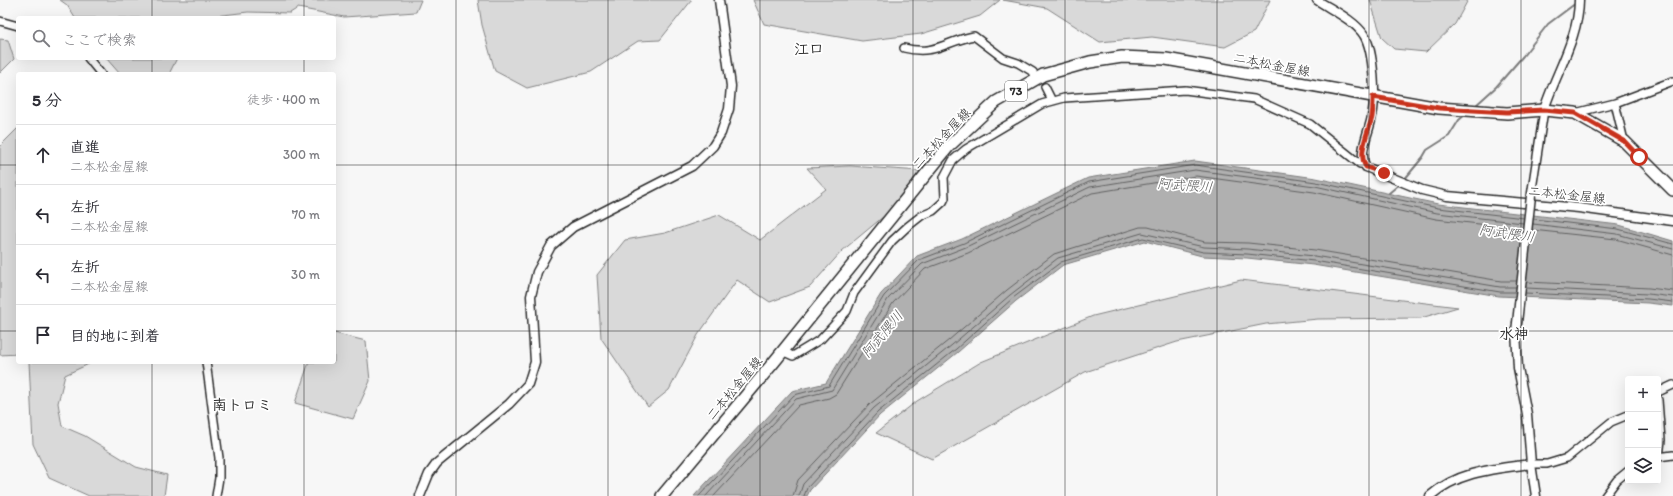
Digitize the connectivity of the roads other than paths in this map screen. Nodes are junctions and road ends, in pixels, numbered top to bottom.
1 (719, 0) edge
2 (1317, 0) edge
3 (1579, 0) edge
4 (0, 21) edge
5 (16, 25) edge
6 (904, 48) dead end
7 (90, 60) edge
8 (99, 72) edge
9 (1033, 72) dead end
10 (1673, 81) edge
11 (1045, 87) dead end
12 (1373, 97) junction
13 (1052, 101) junction
14 (1614, 103) junction
15 (1544, 110) junction
16 (1575, 113) junction
17 (1624, 141) junction
18 (1364, 164) junction
19 (1673, 190) edge
20 (1531, 196) joint
21 (1673, 221) edge
22 (782, 351) junction
23 (206, 364) edge
24 (1673, 384) edge
25 (1661, 390) edge
26 (1659, 412) edge
27 (1625, 416) edge
28 (1660, 448) edge
29 (1673, 456) edge
30 (1661, 457) edge
31 (1531, 464) junction
32 (1625, 473) edge
33 (216, 496) edge
34 (420, 496) edge
35 (662, 496) edge
36 (1430, 496) edge
37 (1536, 496) edge
38 (1605, 496) edge

1 - 34 street
2 - 12 street
3 - 15 street
4 - 5 street
6 - 9 street
7 - 8 street
10 - 14 street
11 - 13 street
12 - 15 main road, 二本松金屋線 / 73
12 - 18 street
12 - 22 main road, 二本松金屋線 / 73
13 - 18 street
13 - 22 street
14 - 16 street
14 - 17 street
15 - 16 main road, 二本松金屋線 / 73
15 - 20 street
16 - 17 main road, 二本松金屋線 / 73
17 - 19 main road, 二本松金屋線 / 73
18 - 21 street, 二本松金屋線
20 - 31 street, bridge
22 - 35 main road, 二本松金屋線 / 73
23 - 33 street
24 - 25 street
26 - 28 street
27 - 31 street
29 - 30 street
31 - 36 street
31 - 37 street
32 - 38 street

